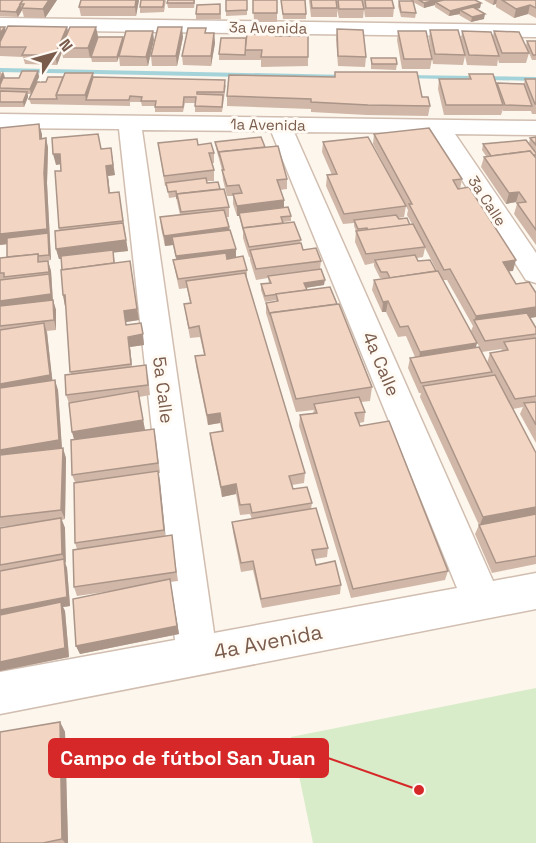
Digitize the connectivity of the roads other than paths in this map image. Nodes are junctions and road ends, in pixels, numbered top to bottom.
1 (0, 24) edge
2 (536, 31) edge
3 (0, 121) edge
4 (129, 124) junction
5 (280, 125) junction
6 (439, 127) junction
7 (536, 128) edge
8 (536, 274) edge
9 (536, 591) edge
10 (482, 602) junction
11 (197, 656) junction
12 (0, 693) edge

1 - 2 street, 3a Avenida
3 - 4 street, 1a Avenida
4 - 5 street, 1a Avenida
4 - 11 street, 5a Calle
5 - 6 street, 1a Avenida
5 - 10 street, 4a Calle
6 - 7 street, 1a Avenida
6 - 8 street, 3a Calle
9 - 10 street, 4a Avenida
10 - 11 street, 4a Avenida
11 - 12 street, 4a Avenida

